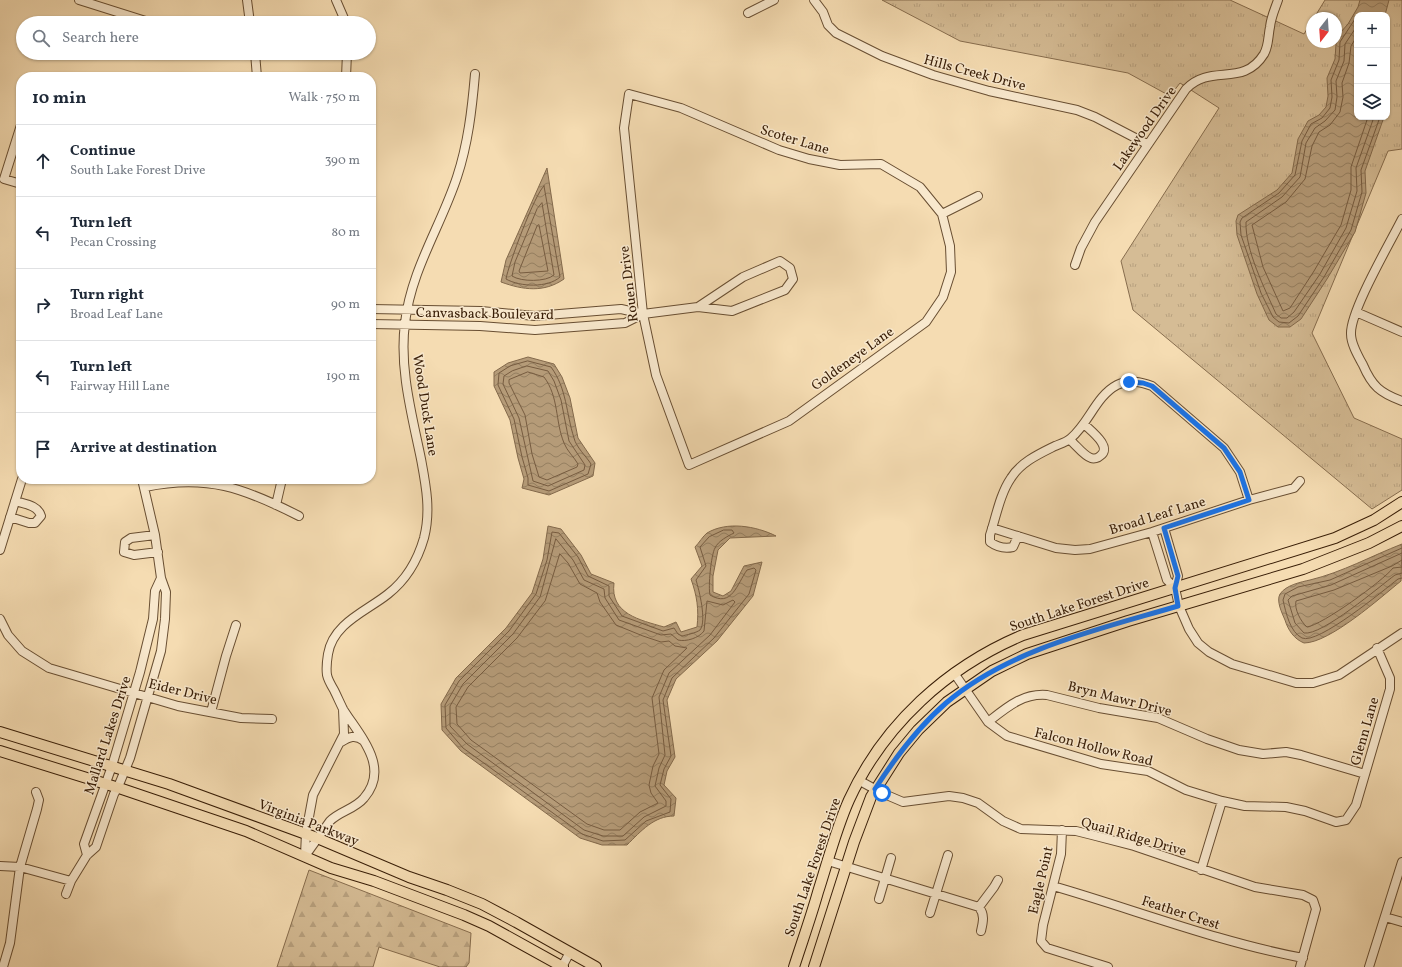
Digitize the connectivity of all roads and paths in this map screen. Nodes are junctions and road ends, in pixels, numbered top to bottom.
1 (79, 0) edge
2 (247, 0) edge
3 (336, 0) edge
4 (774, 0) edge
5 (814, 0) edge
6 (1278, 0) edge
7 (748, 13) dead end
8 (130, 16) edge
9 (249, 16) edge
10 (343, 16) edge
11 (256, 60) edge
12 (347, 60) edge
13 (257, 72) edge
14 (346, 72) edge
15 (475, 74) dead end
16 (629, 94) joint
17 (16, 141) edge
18 (1147, 144) junction
19 (16, 183) edge
20 (978, 196) dead end
21 (942, 214) junction
22 (1402, 219) edge
23 (1075, 266) dead end
24 (698, 307) junction
25 (376, 310) edge
26 (407, 310) junction
27 (1356, 312) junction
28 (643, 314) junction
29 (376, 324) edge
30 (404, 324) junction
31 (1402, 332) edge
32 (1402, 401) edge
33 (1084, 424) junction
34 (1070, 440) junction
35 (689, 465) joint
36 (1300, 481) dead end
37 (20, 484) edge
38 (143, 484) edge
39 (218, 484) edge
40 (281, 484) edge
41 (1249, 500) junction
42 (15, 501) junction
43 (1402, 502) edge
44 (276, 505) junction
45 (10, 516) junction
46 (299, 516) dead end
47 (1402, 526) edge
48 (992, 528) junction
49 (1164, 528) junction
50 (1152, 532) junction
51 (155, 534) junction
52 (1018, 536) junction
53 (0, 550) edge
54 (158, 552) junction
55 (161, 578) junction
56 (1175, 588) junction
57 (1178, 606) junction
58 (0, 619) edge
59 (236, 625) dead end
60 (1402, 633) edge
61 (1378, 648) junction
62 (954, 673) junction
63 (965, 689) junction
64 (134, 692) junction
65 (148, 696) junction
66 (343, 708) junction
67 (211, 712) junction
68 (272, 719) dead end
69 (988, 722) junction
70 (0, 732) edge
71 (341, 742) junction
72 (366, 742) junction
73 (0, 751) edge
74 (112, 766) junction
75 (124, 769) junction
76 (1365, 774) junction
77 (860, 781) junction
78 (106, 784) junction
79 (118, 787) junction
80 (875, 789) junction
81 (36, 792) dead end
82 (1222, 801) junction
83 (1346, 820) joint
84 (1062, 830) junction
85 (306, 833) junction
86 (317, 838) junction
87 (87, 854) junction
88 (948, 855) dead end
89 (305, 856) junction
90 (891, 858) dead end
91 (828, 861) junction
92 (1402, 862) edge
93 (0, 866) edge
94 (20, 867) junction
95 (847, 867) junction
96 (1201, 870) junction
97 (885, 879) junction
98 (998, 880) dead end
99 (71, 881) junction
100 (1053, 886) junction
101 (66, 894) dead end
102 (936, 895) junction
103 (879, 899) dead end
104 (979, 906) junction
105 (930, 913) dead end
106 (1385, 917) junction
107 (1402, 922) edge
108 (981, 931) dead end
109 (570, 952) junction
110 (1303, 958) junction
111 (3, 967) edge
112 (562, 967) edge
113 (596, 967) edge
114 (794, 967) edge
115 (814, 967) edge
116 (1108, 967) edge
117 (1300, 967) edge
118 (1369, 967) edge

1 - 8 street
2 - 9 street
3 - 10 street
4 - 7 street
5 - 18 street, Hills Creek Drive
6 - 18 street, Lakewood Drive
11 - 13 street
12 - 14 street
15 - 26 street, Wood Duck Lane
16 - 21 street, Scoter Lane
16 - 28 street, Rouen Drive
17 - 19 street
18 - 23 street, Lakewood Drive
20 - 21 street
21 - 35 street, Goldeneye Lane
22 - 27 street
24 - 24 street, Canvasback Boulevard
24 - 28 street, Canvasback Boulevard
25 - 26 street, Canvasback Boulevard
26 - 28 street, Canvasback Boulevard
26 - 30 street, Wood Duck Lane
27 - 31 street
27 - 32 street
28 - 30 street, Canvasback Boulevard
28 - 35 street, Rouen Drive
29 - 30 street, Canvasback Boulevard
30 - 66 street, Wood Duck Lane
33 - 34 street
33 - 34 street
33 - 41 street
34 - 48 street
36 - 41 street, Broad Leaf Lane
37 - 42 street
38 - 51 street, Mallard Lakes Drive
39 - 44 street
40 - 44 street
41 - 49 street, Broad Leaf Lane
42 - 45 street
42 - 45 street
43 - 56 main road, South Lake Forest Drive
44 - 46 street
45 - 53 street
47 - 57 main road
48 - 52 street, Broad Leaf Lane
48 - 52 street
49 - 50 street, Broad Leaf Lane
49 - 56 street
50 - 52 street, Broad Leaf Lane
50 - 56 street
51 - 54 street, Mallard Lakes Drive
51 - 54 street
54 - 55 street, Mallard Lakes Drive
55 - 64 street, Mallard Lakes Drive
55 - 65 street, Mallard Lakes Drive
56 - 57 street
56 - 62 main road, South Lake Forest Drive
57 - 61 street
57 - 63 main road
58 - 64 street, Eider Drive
59 - 67 street
60 - 61 street
61 - 76 street, Glenn Lane
62 - 63 street, Falcon Hollow Road
62 - 77 main road, South Lake Forest Drive
63 - 69 street, Falcon Hollow Road
63 - 80 main road
64 - 65 street, Eider Drive
64 - 74 street, Mallard Lakes Drive
65 - 67 street, Eider Drive
65 - 75 street, Mallard Lakes Drive
66 - 71 street, Wood Duck Lane
66 - 72 street, Wood Duck Lane
67 - 68 street, Eider Drive
69 - 76 street, Bryn Mawr Drive
69 - 82 street, Falcon Hollow Road
70 - 74 main road, Virginia Parkway
71 - 72 street
71 - 85 street, Wood Duck Lane
72 - 86 street, Wood Duck Lane
73 - 78 main road
74 - 75 main road, Virginia Parkway
74 - 78 street, Mallard Lakes Drive
75 - 79 street, Mallard Lakes Drive
75 - 85 main road, Virginia Parkway
76 - 83 street, Glenn Lane
77 - 80 street, Quail Ridge Drive
77 - 91 main road, South Lake Forest Drive
78 - 79 main road
78 - 87 street, Mallard Lakes Drive
79 - 87 street, Mallard Lakes Drive
79 - 89 main road
80 - 84 street, Quail Ridge Drive
80 - 95 main road
81 - 94 street
82 - 83 street, Falcon Hollow Road
82 - 96 street
84 - 96 street, Quail Ridge Drive
84 - 100 street, Eagle Point
85 - 86 main road, Virginia Parkway
85 - 89 street, Wood Duck Lane
86 - 89 street, Wood Duck Lane
86 - 109 main road, Virginia Parkway
87 - 99 street, Mallard Lakes Drive
88 - 102 street
89 - 112 main road
90 - 97 street
91 - 95 street
91 - 114 main road, South Lake Forest Drive
92 - 106 street
93 - 94 street
94 - 99 street
94 - 111 street
95 - 97 street
95 - 115 main road
96 - 110 street, Quail Ridge Drive
97 - 102 street
97 - 103 street
98 - 104 street
99 - 101 street, Mallard Lakes Drive
100 - 110 street, Feather Crest
100 - 116 street, Eagle Point
102 - 104 street
102 - 105 street
104 - 108 street
106 - 107 street
106 - 118 street
109 - 112 street
109 - 113 main road, Virginia Parkway
110 - 117 street

